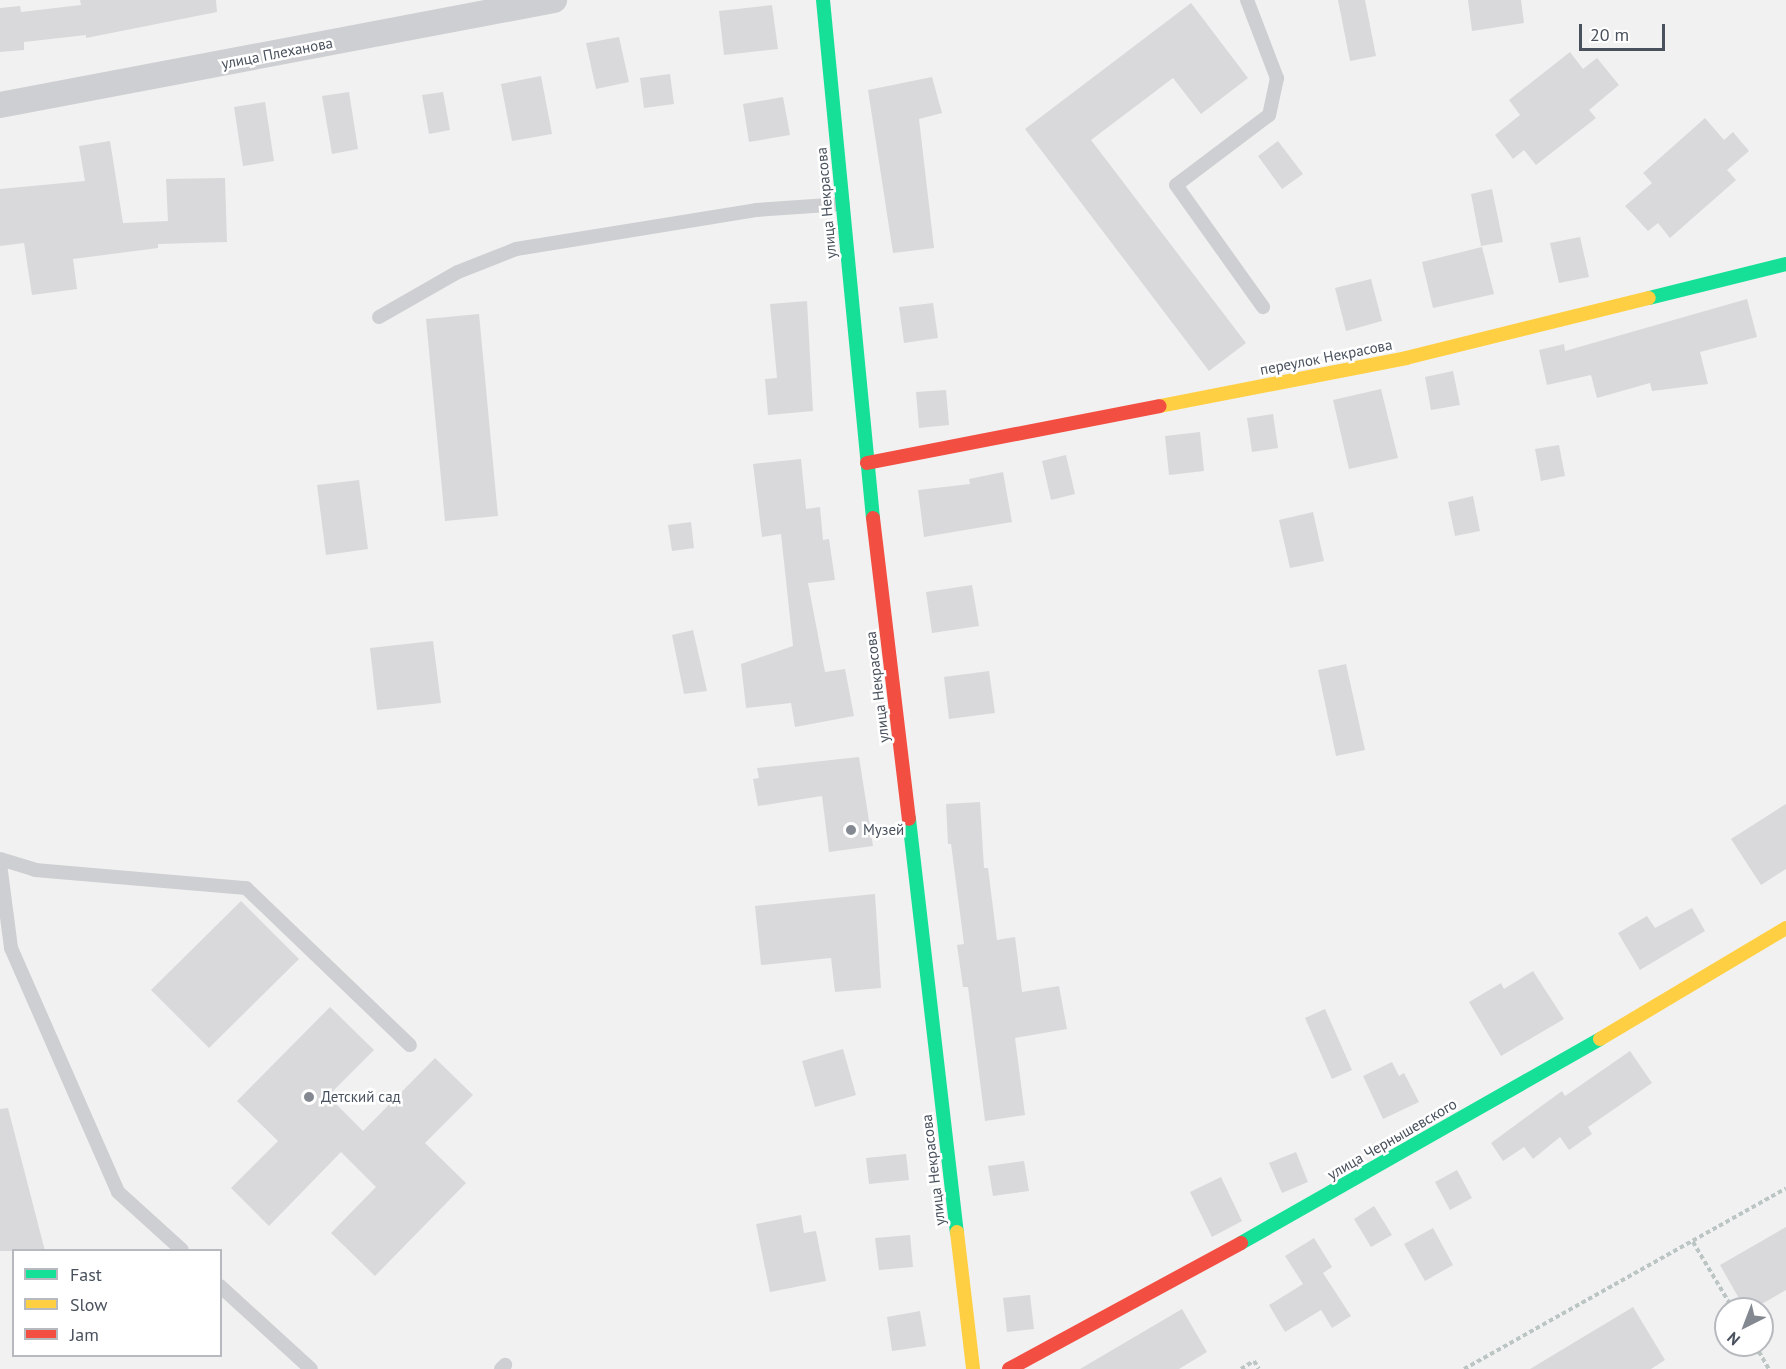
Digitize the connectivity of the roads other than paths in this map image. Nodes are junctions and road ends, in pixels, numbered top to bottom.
1 (554, 0) edge
2 (823, 0) edge
3 (1247, 0) edge
4 (0, 105) edge
5 (843, 204) junction
6 (1786, 264) edge
7 (1263, 307) dead end
8 (379, 317) dead end
9 (867, 463) junction
10 (0, 859) edge
11 (0, 864) edge
12 (1786, 928) edge
13 (410, 1046) dead end
14 (180, 1249) edge
15 (222, 1288) edge
16 (311, 1369) edge
17 (973, 1369) edge
18 (1009, 1369) edge

1 - 4 street, улица Плеханова
2 - 5 street, улица Некрасова
3 - 7 lane
5 - 8 lane
5 - 9 street, улица Некрасова
6 - 9 street, переулок Некрасова
9 - 17 street, улица Некрасова
10 - 13 lane
11 - 14 lane
12 - 18 street, улица Чернышевского
15 - 16 lane

